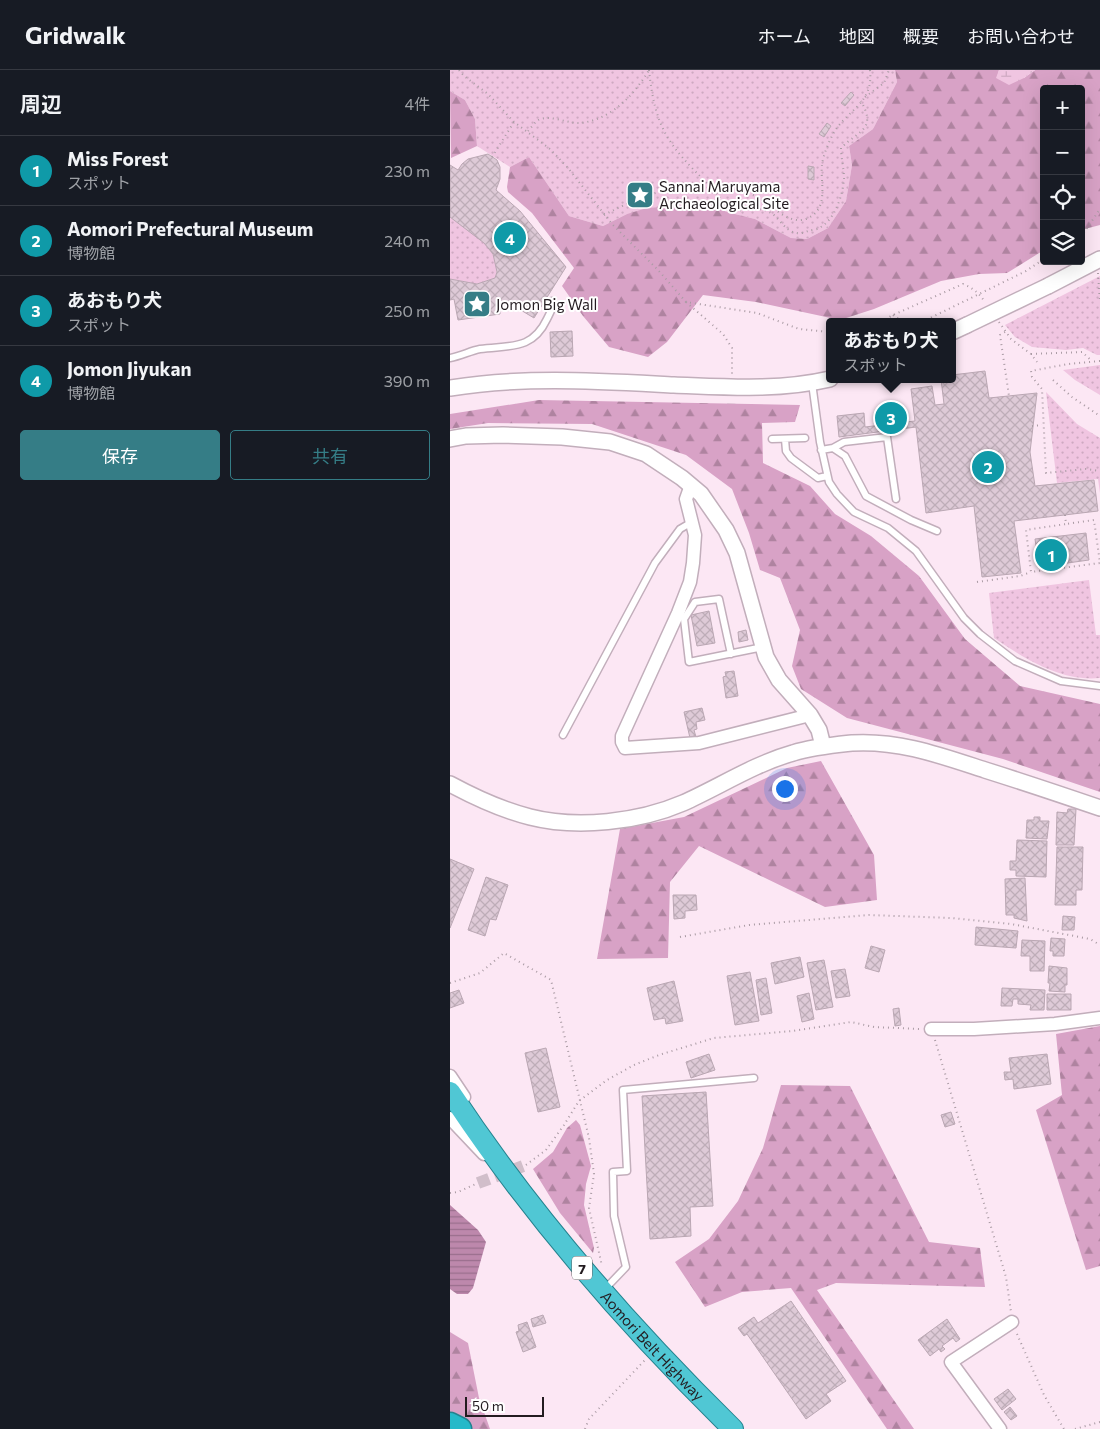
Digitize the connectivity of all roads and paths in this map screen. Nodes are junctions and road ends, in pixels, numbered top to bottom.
1 (459, 70) edge
2 (649, 70) edge
3 (870, 70) edge
4 (889, 70) edge
5 (865, 98) junction
6 (862, 101) junction
7 (514, 122) junction
8 (528, 132) junction
9 (492, 156) dead end
10 (710, 186) junction
11 (1100, 209) edge
12 (604, 215) junction
13 (1085, 231) edge
14 (1040, 262) edge
15 (1099, 266) edge
16 (979, 294) junction
17 (552, 301) dead end
18 (686, 302) junction
19 (1100, 303) edge
20 (990, 309) dead end
21 (893, 315) junction
22 (995, 316) dead end
23 (887, 318) edge
24 (897, 318) edge
25 (930, 318) edge
26 (956, 330) edge
27 (1005, 331) junction
28 (826, 332) edge
29 (1030, 354) junction
30 (450, 358) edge
31 (1092, 361) junction
32 (1100, 361) edge
33 (1037, 362) dead end
34 (732, 376) dead end
35 (826, 380) edge
36 (1053, 380) dead end
37 (812, 383) junction
38 (450, 388) edge
39 (1009, 396) dead end
40 (1100, 416) edge
41 (1042, 425) junction
42 (1032, 426) dead end
43 (450, 438) edge
44 (805, 438) dead end
45 (772, 439) dead end
46 (785, 439) junction
47 (833, 448) junction
48 (821, 450) junction
49 (1100, 470) edge
50 (828, 476) junction
51 (691, 485) junction
52 (896, 499) dead end
53 (1065, 515) dead end
54 (692, 522) junction
55 (1066, 524) junction
56 (937, 531) dead end
57 (1100, 564) edge
58 (1031, 572) junction
59 (977, 582) dead end
60 (763, 647) junction
61 (731, 654) junction
62 (1100, 686) edge
63 (810, 715) junction
64 (563, 736) dead end
65 (823, 746) junction
66 (450, 784) edge
67 (1100, 808) edge
68 (680, 937) dead end
69 (1100, 944) edge
70 (450, 983) edge
71 (1100, 1018) edge
72 (931, 1029) junction
73 (450, 1076) edge
74 (754, 1078) dead end
75 (450, 1092) edge
76 (579, 1101) junction
77 (450, 1118) edge
78 (526, 1165) tunnel mouth
79 (506, 1172) junction
80 (478, 1183) tunnel mouth
81 (450, 1193) edge
82 (524, 1196) junction
83 (598, 1287) junction
84 (1012, 1322) junction
85 (655, 1350) junction
86 (1100, 1422) edge
87 (450, 1424) edge
88 (460, 1429) edge
89 (585, 1429) edge
90 (733, 1429) edge
91 (1000, 1429) edge
92 (1064, 1429) edge
93 (1075, 1429) edge

1 - 7 path
2 - 8 path
2 - 10 path
3 - 5 path
4 - 5 path
5 - 6 path
6 - 10 path
6 - 10 path
7 - 8 path
7 - 9 path
8 - 12 path
10 - 12 path
11 - 13 path
12 - 18 path
14 - 16 path
15 - 19 path
15 - 26 street, bridge
16 - 20 path
16 - 21 path
16 - 25 path
17 - 30 lane
18 - 28 path
18 - 34 path
21 - 23 path
21 - 24 path
22 - 27 path
27 - 29 path
27 - 39 path
29 - 31 path
29 - 33 path
31 - 32 path
31 - 41 path
35 - 37 street
36 - 40 path
37 - 38 street
37 - 48 lane
41 - 42 path
41 - 49 path
43 - 51 street
44 - 46 lane
45 - 46 lane
46 - 50 lane
47 - 48 lane
47 - 52 lane
47 - 56 lane
48 - 50 lane
50 - 62 lane
51 - 54 street
51 - 60 street
53 - 55 path
54 - 63 street
54 - 64 lane
55 - 57 path
55 - 58 path
57 - 58 path
58 - 59 path
60 - 61 lane
60 - 63 street
61 - 61 lane
63 - 65 street
65 - 66 street
65 - 67 street
68 - 69 path
70 - 76 path
71 - 72 street
72 - 76 path
72 - 84 path
73 - 79 street
74 - 83 lane
75 - 79 highway, Aomori Belt Highway / 7
76 - 78 path
76 - 83 path
77 - 82 street
79 - 82 highway, Aomori Belt Highway / 7
80 - 81 path
82 - 83 highway, Aomori Belt Highway / 7
83 - 85 highway, Aomori Belt Highway / 7
84 - 91 street
84 - 92 path
85 - 89 path
85 - 90 highway, Aomori Belt Highway / 7
86 - 93 path
87 - 88 highway

